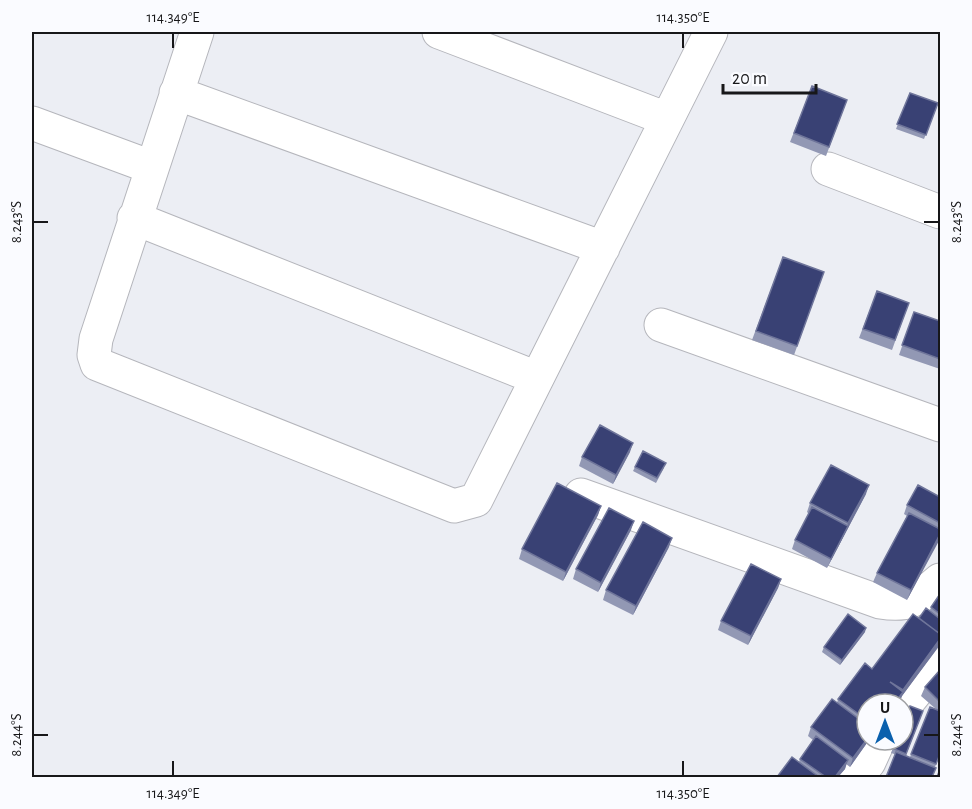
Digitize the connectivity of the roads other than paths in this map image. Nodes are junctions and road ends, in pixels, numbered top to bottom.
1 (197, 32) edge
2 (439, 32) edge
3 (711, 32) edge
4 (176, 93) junction
5 (668, 119) junction
6 (32, 123) edge
7 (151, 167) junction
8 (828, 169) dead end
9 (940, 212) edge
10 (134, 218) junction
11 (603, 248) junction
12 (661, 325) dead end
13 (537, 378) junction
14 (940, 426) edge
15 (581, 495) edge
16 (940, 580) edge
17 (940, 662) edge
18 (915, 693) edge
19 (874, 752) edge
20 (856, 777) edge

1 - 4 street
2 - 5 street
3 - 5 street
4 - 7 street
4 - 11 street
5 - 11 street
6 - 7 street
7 - 10 street
8 - 9 street
10 - 13 street
10 - 13 street
11 - 13 street
12 - 14 street
15 - 16 street
17 - 18 street
19 - 20 street

